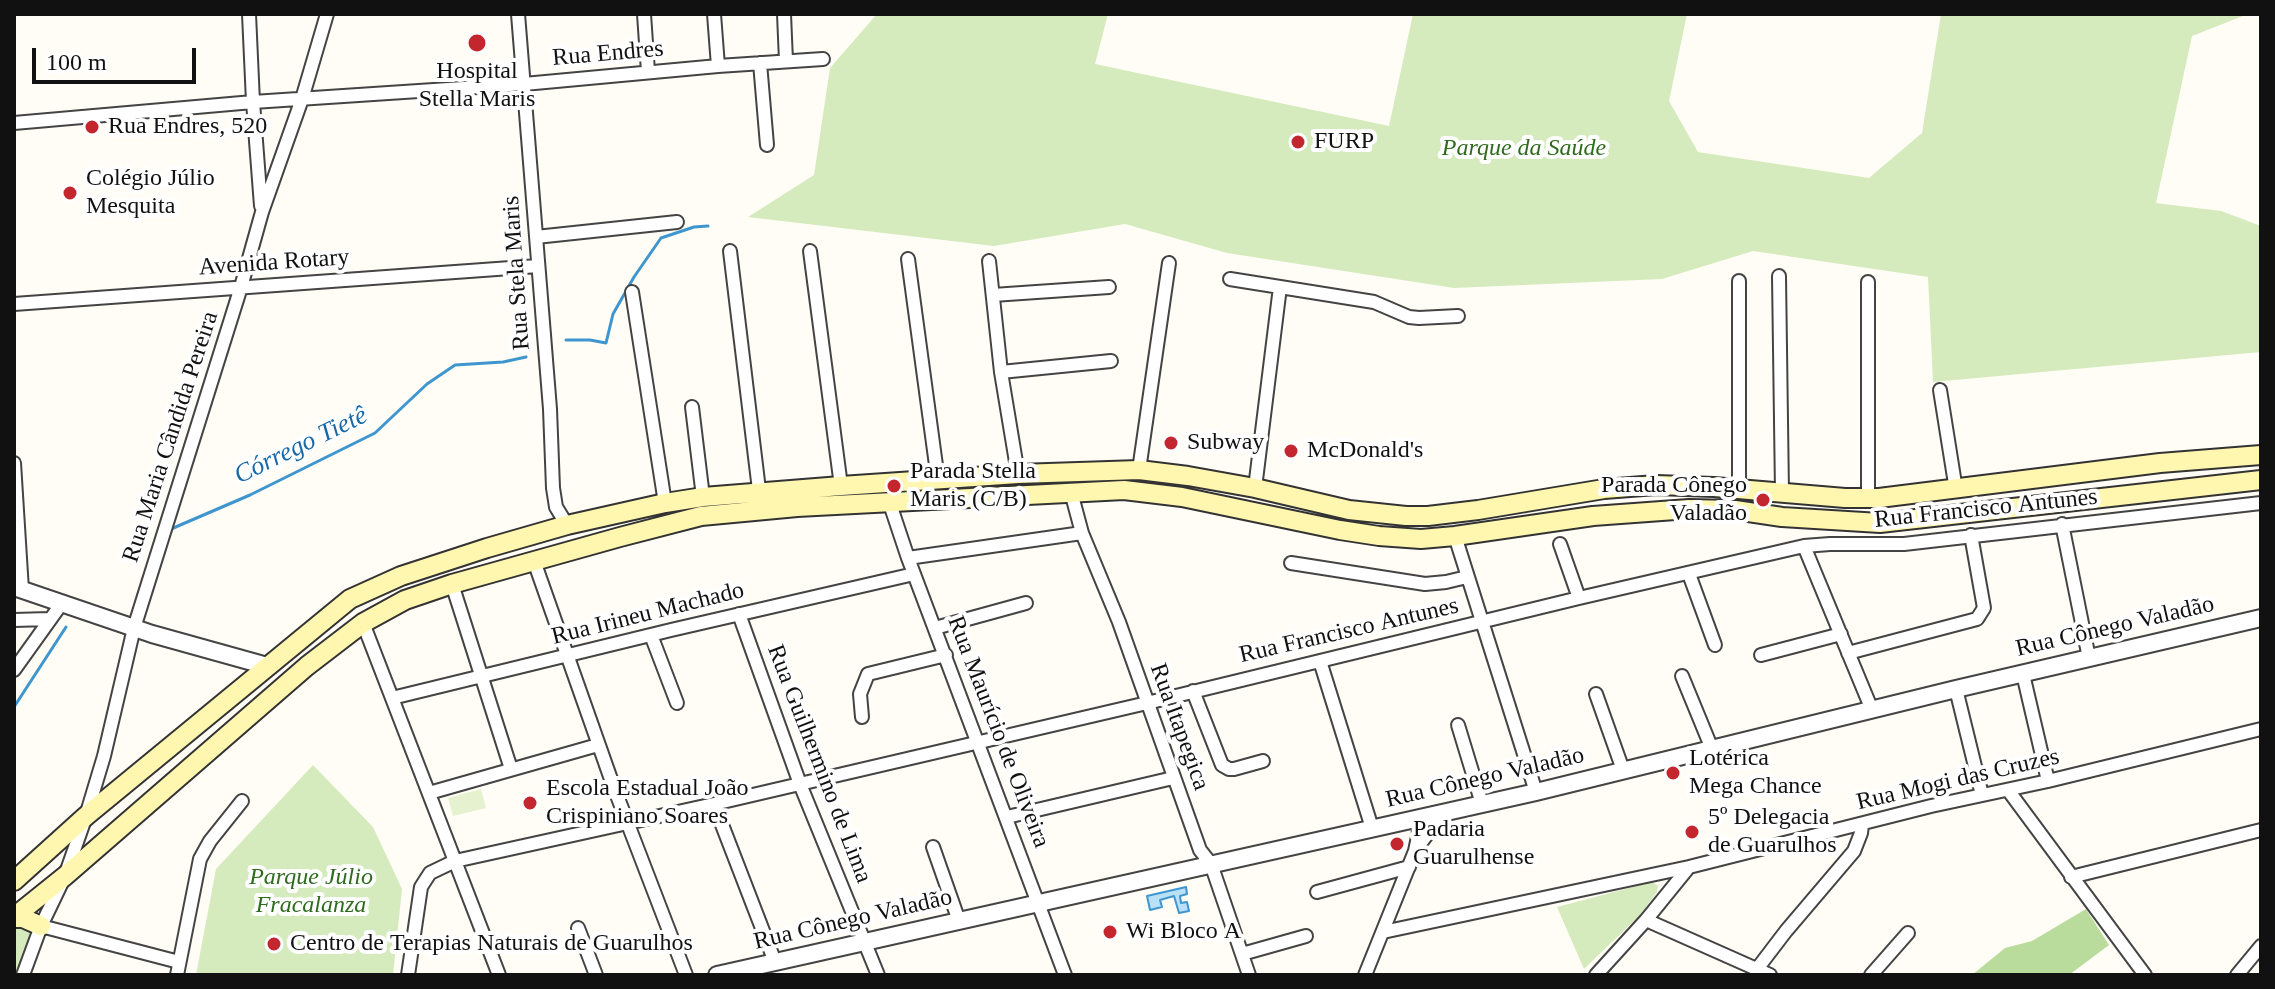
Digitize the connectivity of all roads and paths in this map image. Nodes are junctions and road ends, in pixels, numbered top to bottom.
1 (249, 14) edge
2 (327, 14) edge
3 (518, 14) edge
4 (644, 14) edge
5 (714, 14) edge
6 (784, 14) edge
7 (823, 59) dead end
8 (786, 61) junction
9 (760, 63) junction
10 (718, 66) junction
11 (648, 72) junction
12 (524, 84) junction
13 (302, 99) junction
14 (253, 102) junction
15 (14, 123) edge
16 (767, 145) dead end
17 (262, 212) junction
18 (677, 222) dead end
19 (536, 237) junction
20 (730, 251) dead end
21 (810, 251) dead end
22 (908, 259) dead end
23 (989, 261) dead end
24 (1169, 263) dead end
25 (538, 266) junction
26 (1779, 276) dead end
27 (1230, 279) dead end
28 (1739, 281) dead end
29 (1868, 282) dead end
30 (241, 287) junction
31 (1109, 287) dead end
32 (1280, 287) junction
33 (632, 292) dead end
34 (993, 295) junction
35 (14, 304) edge
36 (1458, 316) dead end
37 (1111, 361) dead end
38 (1001, 372) junction
39 (1940, 390) dead end
40 (692, 407) dead end
41 (2261, 455) edge
42 (14, 463) edge
43 (1139, 470) junction
44 (1018, 474) junction
45 (2058, 476) junction
46 (938, 480) junction
47 (2261, 480) edge
48 (841, 486) junction
49 (1255, 488) junction
50 (1739, 489) junction
51 (1956, 490) junction
52 (1071, 492) junction
53 (1782, 493) junction
54 (703, 497) junction
55 (1868, 498) junction
56 (761, 501) junction
57 (665, 503) junction
58 (890, 504) junction
59 (2062, 504) junction
60 (2261, 504) edge
61 (2062, 524) junction
62 (567, 525) junction
63 (1082, 533) junction
64 (1971, 535) junction
65 (1455, 536) junction
66 (1560, 544) dead end
67 (1804, 546) junction
68 (908, 558) junction
69 (534, 561) junction
70 (1291, 563) dead end
71 (914, 574) junction
72 (1689, 574) junction
73 (1467, 577) junction
74 (452, 584) junction
75 (18, 589) edge
76 (1579, 598) junction
77 (62, 603) junction
78 (1026, 603) dead end
79 (739, 614) junction
80 (2261, 618) edge
81 (49, 619) junction
82 (14, 620) edge
83 (363, 623) junction
84 (1483, 623) junction
85 (935, 628) junction
86 (132, 634) junction
87 (1841, 634) junction
88 (651, 635) junction
89 (1715, 645) dead end
90 (1848, 653) junction
91 (946, 655) junction
92 (1761, 655) dead end
93 (567, 657) junction
94 (2089, 658) junction
95 (1320, 661) junction
96 (267, 666) junction
97 (14, 670) edge
98 (2023, 674) junction
99 (1682, 676) dead end
100 (482, 678) junction
101 (1956, 689) junction
102 (1193, 691) junction
103 (1596, 694) dead end
104 (392, 698) junction
105 (677, 703) dead end
106 (1147, 703) junction
107 (1872, 710) junction
108 (862, 717) dead end
109 (1458, 725) dead end
110 (2261, 729) edge
111 (978, 741) junction
112 (598, 745) junction
113 (1712, 749) junction
114 (1263, 761) dead end
115 (511, 769) junction
116 (1623, 770) junction
117 (1173, 778) junction
118 (2048, 781) junction
119 (800, 784) junction
120 (2008, 790) junction
121 (1536, 792) junction
122 (429, 793) junction
123 (1982, 795) junction
124 (242, 801) dead end
125 (714, 804) junction
126 (1482, 804) junction
127 (1444, 812) junction
128 (86, 816) junction
129 (1007, 817) junction
130 (1417, 818) junction
131 (626, 821) junction
132 (1862, 825) junction
133 (1372, 828) junction
134 (2261, 830) edge
135 (933, 847) dead end
136 (1415, 851) junction
137 (455, 861) junction
138 (1211, 864) junction
139 (1409, 867) junction
140 (1689, 867) junction
141 (65, 876) junction
142 (2071, 877) junction
143 (14, 881) edge
144 (1317, 892) dead end
145 (1040, 903) junction
146 (14, 917) edge
147 (1646, 920) junction
148 (959, 921) junction
149 (41, 926) junction
150 (578, 928) dead end
151 (1383, 932) junction
152 (1908, 933) dead end
153 (1306, 936) dead end
154 (865, 943) junction
155 (2261, 946) edge
156 (1242, 954) junction
157 (775, 962) junction
158 (178, 968) edge
159 (1757, 969) junction
160 (1370, 974) edge
161 (23, 975) edge
162 (408, 975) edge
163 (499, 975) edge
164 (596, 975) edge
165 (686, 975) edge
166 (717, 975) edge
167 (878, 975) edge
168 (1065, 975) edge
169 (1249, 975) edge
170 (1596, 975) edge
171 (1770, 975) edge
172 (1871, 975) edge
173 (2145, 975) edge
174 (2237, 975) edge

1 - 14 street
2 - 13 street, Rua Maria Cândida Pereira
3 - 12 street, Rua Stela Maris
4 - 11 street
5 - 10 street
6 - 8 street
7 - 8 street, Rua Endres
8 - 9 street, Rua Endres
9 - 10 street, Rua Endres
9 - 16 street
10 - 11 street, Rua Endres
11 - 12 street, Rua Endres
12 - 13 street, Rua Endres
12 - 19 street, Rua Stela Maris
13 - 14 street, Rua Endres
13 - 17 street, Rua Maria Cândida Pereira
14 - 15 street, Rua Endres
14 - 17 street
17 - 30 street, Rua Maria Cândida Pereira
18 - 19 street
19 - 25 street, Rua Stela Maris
20 - 56 street
21 - 48 street
22 - 46 street
23 - 34 street
24 - 43 street
25 - 30 street, Avenida Rotary
25 - 62 street, Rua Stela Maris
26 - 53 street
27 - 32 street
28 - 50 street
29 - 55 street
30 - 35 street, Avenida Rotary
30 - 86 street, Rua Maria Cândida Pereira
31 - 34 street
32 - 36 street
32 - 49 street
33 - 57 street
34 - 38 street
37 - 38 street
38 - 44 street
39 - 51 street
40 - 54 street
41 - 45 main road
42 - 75 street
43 - 44 main road
43 - 49 main road
44 - 46 main road
45 - 51 main road
45 - 59 main road
46 - 48 main road
47 - 59 main road
48 - 56 main road
49 - 50 main road
50 - 53 main road
51 - 55 main road
52 - 58 main road
52 - 63 street, Rua Itapegica
52 - 65 main road
53 - 55 main road
54 - 56 main road
54 - 57 main road
56 - 58 main road
56 - 69 main road
57 - 62 main road
58 - 68 street, Rua Maurício de Oliveira
59 - 65 main road
60 - 61 street, Rua Francisco Antunes
61 - 64 street, Rua Francisco Antunes
61 - 94 street
62 - 96 main road
63 - 68 street
63 - 106 street, Rua Itapegica
64 - 67 street, Rua Francisco Antunes
64 - 90 street
65 - 73 street
66 - 76 street
67 - 72 street, Rua Francisco Antunes
67 - 87 street
68 - 71 street, Rua Maurício de Oliveira
69 - 74 main road
69 - 93 street
70 - 73 street
71 - 79 street, Rua Irineu Machado
71 - 85 street, Rua Maurício de Oliveira
72 - 76 street, Rua Francisco Antunes
72 - 89 street
73 - 84 street
74 - 83 main road
74 - 100 street
75 - 77 street
76 - 84 street, Rua Francisco Antunes
77 - 81 street
77 - 86 street
78 - 85 street
79 - 88 street, Rua Irineu Machado
79 - 119 street, Rua Guilhermino de Lima
80 - 94 street, Rua Cônego Valadão
81 - 82 street
81 - 97 street
83 - 104 street
83 - 141 main road
84 - 95 street, Rua Francisco Antunes
84 - 121 street
85 - 91 street, Rua Maurício de Oliveira
86 - 96 street
86 - 128 street, Rua Maria Cândida Pereira
87 - 90 street
87 - 92 street
88 - 93 street, Rua Irineu Machado
88 - 105 street
90 - 107 street
91 - 108 street
91 - 111 street, Rua Maurício de Oliveira
93 - 100 street, Rua Irineu Machado
93 - 112 street
94 - 98 street, Rua Cônego Valadão
95 - 102 street, Rua Francisco Antunes
95 - 133 street
96 - 128 main road
98 - 101 street, Rua Cônego Valadão
98 - 118 street
99 - 113 street
100 - 104 street, Rua Irineu Machado
100 - 115 street
101 - 107 street, Rua Cônego Valadão
101 - 123 street
102 - 106 street, Rua Francisco Antunes
102 - 114 street
103 - 116 street
104 - 122 street
106 - 111 street, Rua Francisco Antunes
106 - 117 street, Rua Itapegica
107 - 113 street, Rua Cônego Valadão
109 - 126 street
110 - 118 street, Rua Mogi das Cruzes
111 - 119 street, Rua Francisco Antunes
111 - 129 street, Rua Maurício de Oliveira
112 - 115 street
112 - 131 street
113 - 116 street, Rua Cônego Valadão
115 - 122 street
116 - 121 street, Rua Cônego Valadão
117 - 129 street
117 - 138 street, Rua Itapegica
118 - 120 street, Rua Mogi das Cruzes
119 - 125 street, Rua Francisco Antunes
119 - 154 street, Rua Guilhermino de Lima
120 - 123 street, Rua Mogi das Cruzes
120 - 142 street
121 - 126 street, Rua Cônego Valadão
122 - 137 street
123 - 132 street, Rua Mogi das Cruzes
124 - 158 street
125 - 131 street, Rua Francisco Antunes
125 - 157 street
126 - 127 street, Rua Cônego Valadão
127 - 130 street, Rua Cônego Valadão
127 - 136 street
128 - 141 street, Rua Maria Cândida Pereira
128 - 143 main road
129 - 145 street, Rua Maurício de Oliveira
130 - 133 street, Rua Cônego Valadão
130 - 136 street
131 - 137 street, Rua Francisco Antunes
131 - 165 street
132 - 140 street, Rua Mogi das Cruzes
132 - 159 street
133 - 138 street, Rua Cônego Valadão
134 - 142 street
135 - 148 street
136 - 139 street
137 - 162 street
137 - 163 street
138 - 145 street, Rua Cônego Valadão
138 - 156 street, Rua Itapegica
139 - 144 street
139 - 151 street
140 - 147 street
140 - 151 street, Rua Mogi das Cruzes
141 - 146 main road
141 - 149 street, Rua Maria Cândida Pereira
142 - 173 street
145 - 148 street, Rua Cônego Valadão
145 - 168 street, Rua Maurício de Oliveira
146 - 149 main road
147 - 159 street
147 - 170 street
148 - 154 street, Rua Cônego Valadão
149 - 158 street
149 - 161 street, Rua Maria Cândida Pereira
150 - 164 street
151 - 160 street
152 - 172 street
153 - 156 street
154 - 157 street, Rua Cônego Valadão
154 - 167 street, Rua Guilhermino de Lima
155 - 174 street
156 - 169 street, Rua Itapegica
157 - 166 street, Rua Cônego Valadão
159 - 171 street

